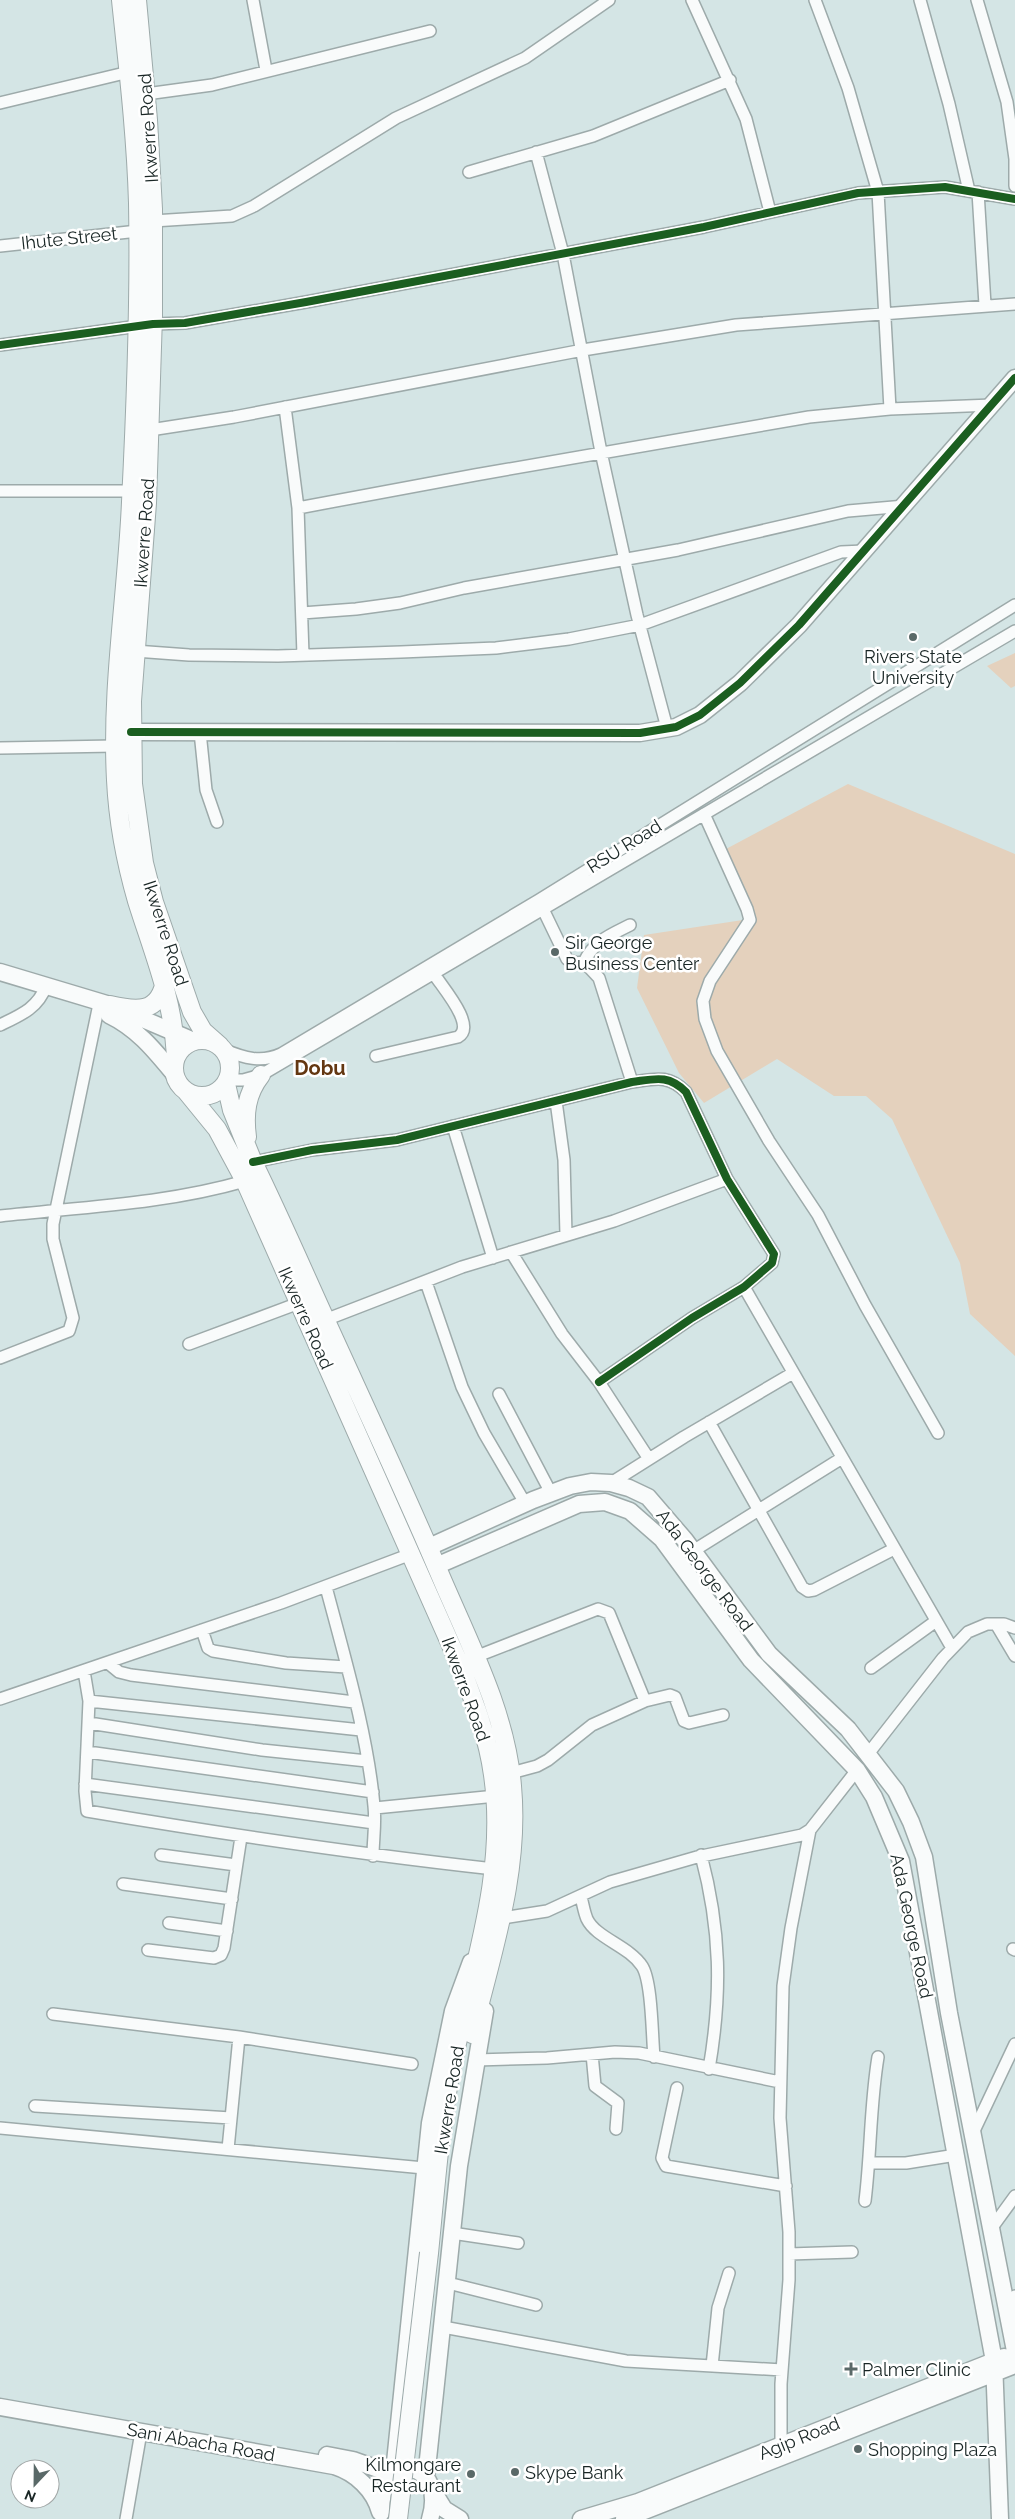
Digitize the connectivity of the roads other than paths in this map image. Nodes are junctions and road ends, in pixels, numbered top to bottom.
1 (121, 0) edge
2 (136, 0) edge
3 (254, 0) edge
4 (610, 0) edge
5 (692, 0) edge
6 (815, 0) edge
7 (920, 0) edge
8 (977, 0) edge
9 (430, 31) dead end
10 (266, 70) junction
11 (129, 72) junction
12 (730, 80) junction
13 (146, 94) junction
14 (0, 103) edge
15 (536, 152) junction
16 (469, 172) dead end
17 (1015, 186) edge
18 (974, 191) junction
19 (878, 192) junction
20 (1015, 199) edge
21 (770, 212) junction
22 (153, 221) junction
23 (138, 231) junction
24 (0, 246) edge
25 (563, 254) junction
26 (1015, 304) edge
27 (985, 306) junction
28 (884, 314) junction
29 (145, 326) junction
30 (0, 345) edge
31 (583, 350) junction
32 (1015, 378) edge
33 (992, 405) junction
34 (285, 407) junction
35 (890, 409) junction
36 (150, 430) junction
37 (601, 452) junction
38 (132, 491) junction
39 (0, 492) edge
40 (905, 506) junction
41 (298, 508) junction
42 (864, 552) junction
43 (624, 559) junction
44 (1015, 606) edge
45 (302, 613) junction
46 (640, 625) junction
47 (1015, 632) edge
48 (136, 651) junction
49 (303, 655) junction
50 (666, 728) junction
51 (131, 732) junction
52 (200, 732) junction
53 (115, 746) junction
54 (0, 748) edge
55 (704, 814) junction
56 (217, 822) dead end
57 (541, 905) junction
58 (630, 925) dead end
59 (584, 962) junction
60 (0, 972) edge
61 (434, 974) junction
62 (0, 981) edge
63 (165, 981) junction
64 (45, 989) junction
65 (104, 1007) junction
66 (0, 1025) edge
67 (175, 1034) junction
68 (194, 1041) junction
69 (222, 1048) junction
70 (176, 1056) junction
71 (376, 1056) dead end
72 (175, 1075) junction
73 (261, 1075) junction
74 (227, 1082) junction
75 (632, 1082) junction
76 (186, 1091) junction
77 (556, 1101) junction
78 (453, 1126) junction
79 (251, 1157) junction
80 (727, 1178) junction
81 (245, 1181) junction
82 (55, 1210) junction
83 (0, 1216) edge
84 (566, 1236) junction
85 (511, 1252) junction
86 (492, 1258) junction
87 (426, 1282) junction
88 (744, 1287) junction
89 (299, 1303) junction
90 (326, 1320) junction
91 (189, 1344) dead end
92 (0, 1358) edge
93 (793, 1373) junction
94 (599, 1382) junction
95 (499, 1394) dead end
96 (709, 1422) junction
97 (938, 1433) dead end
98 (842, 1458) junction
99 (649, 1459) junction
100 (610, 1483) junction
101 (551, 1493) junction
102 (525, 1504) junction
103 (759, 1510) junction
104 (429, 1546) junction
105 (894, 1548) junction
106 (693, 1551) junction
107 (411, 1554) junction
108 (436, 1566) junction
109 (326, 1587) junction
110 (936, 1621) junction
111 (996, 1624) junction
112 (1015, 1628) edge
113 (202, 1630) junction
114 (952, 1648) junction
115 (1015, 1656) edge
116 (475, 1657) junction
117 (108, 1663) junction
118 (346, 1667) junction
119 (871, 1668) dead end
120 (84, 1671) junction
121 (0, 1699) edge
122 (89, 1701) junction
123 (354, 1702) junction
124 (644, 1702) junction
125 (722, 1715) dead end
126 (90, 1723) junction
127 (361, 1730) junction
128 (88, 1752) junction
129 (868, 1754) junction
130 (367, 1761) junction
131 (857, 1770) junction
132 (511, 1772) junction
133 (85, 1784) junction
134 (372, 1792) junction
135 (496, 1796) junction
136 (374, 1808) junction
137 (374, 1823) junction
138 (810, 1830) junction
139 (241, 1837) junction
140 (160, 1855) dead end
141 (372, 1856) junction
142 (702, 1856) junction
143 (236, 1865) junction
144 (494, 1869) junction
145 (123, 1884) dead end
146 (581, 1896) junction
147 (232, 1899) junction
148 (502, 1918) junction
149 (169, 1923) dead end
150 (227, 1930) junction
151 (481, 1940) junction
152 (148, 1950) dead end
153 (488, 1970) junction
154 (52, 2014) dead end
155 (239, 2037) junction
156 (1015, 2044) edge
157 (592, 2054) junction
158 (654, 2057) junction
159 (878, 2057) dead end
160 (476, 2060) junction
161 (412, 2064) dead end
162 (709, 2069) junction
163 (780, 2082) junction
164 (677, 2088) dead end
165 (35, 2106) dead end
166 (231, 2118) junction
167 (0, 2128) edge
168 (616, 2129) dead end
169 (972, 2133) junction
170 (228, 2149) junction
171 (956, 2155) junction
172 (870, 2163) junction
173 (424, 2168) junction
174 (786, 2186) junction
175 (1015, 2196) edge
176 (865, 2200) dead end
177 (991, 2229) junction
178 (452, 2233) junction
179 (518, 2243) dead end
180 (852, 2252) dead end
181 (435, 2254) junction
182 (789, 2254) junction
183 (729, 2273) dead end
184 (448, 2282) junction
185 (1015, 2296) edge
186 (536, 2305) dead end
187 (1007, 2313) junction
188 (444, 2327) junction
189 (1015, 2352) edge
190 (1015, 2365) edge
191 (712, 2366) junction
192 (994, 2367) junction
193 (782, 2370) junction
194 (0, 2397) edge
195 (0, 2407) edge
196 (141, 2432) junction
197 (396, 2445) junction
198 (781, 2445) junction
199 (362, 2462) junction
200 (393, 2473) junction
201 (430, 2484) junction
202 (381, 2515) edge
203 (126, 2519) edge
204 (398, 2519) edge
205 (410, 2519) edge
206 (430, 2519) edge
207 (460, 2519) edge
208 (581, 2519) edge
209 (624, 2519) edge
210 (1000, 2519) edge

1 - 11 main road, Ikwerre Road
2 - 13 main road, Ikwerre Road
3 - 10 street
4 - 22 street
5 - 12 street
6 - 19 street
7 - 18 street
8 - 17 street
9 - 10 street
10 - 13 street
11 - 14 street
11 - 23 main road, Ikwerre Road
12 - 15 street
12 - 21 street
13 - 22 main road, Ikwerre Road
15 - 16 street
15 - 25 street
18 - 19 street
18 - 20 street
18 - 27 street
19 - 21 street
19 - 28 street
21 - 25 street
22 - 29 main road, Ikwerre Road
23 - 24 street, Ihute Street
23 - 29 main road, Ikwerre Road
25 - 29 street
25 - 31 street
26 - 27 street
27 - 28 street
28 - 31 street
28 - 35 street
29 - 30 street
29 - 36 main road, Ikwerre Road
29 - 38 main road, Ikwerre Road
31 - 34 street
31 - 37 street
32 - 33 street
33 - 35 street
33 - 40 street
34 - 36 street
34 - 41 street
35 - 37 street
36 - 48 main road, Ikwerre Road
37 - 41 street
37 - 43 street
38 - 39 street
38 - 53 main road, Ikwerre Road
40 - 42 street
40 - 43 street
41 - 45 street
42 - 46 street
42 - 50 street
43 - 45 street
43 - 46 street
44 - 57 street, RSU Road
45 - 49 street
46 - 49 street
46 - 50 street
47 - 55 street, RSU Road
48 - 49 street
48 - 51 main road, Ikwerre Road
50 - 52 street
51 - 52 street
51 - 69 main road, Ikwerre Road
52 - 56 street
53 - 54 street
53 - 63 main road, Ikwerre Road
55 - 57 street, RSU Road
55 - 97 street
57 - 59 street
57 - 61 street, RSU Road
57 - 69 street, RSU Road
58 - 59 street
59 - 75 street
60 - 64 street
61 - 71 street
61 - 73 street, RSU Road
62 - 64 street
63 - 65 main road
63 - 67 main road, Ikwerre Road
64 - 65 street
64 - 66 street
65 - 67 street
65 - 72 street
65 - 82 street
67 - 68 street
67 - 70 main road, Ikwerre Road
68 - 69 main road
68 - 70 main road
69 - 74 main road
70 - 72 main road
72 - 76 main road
73 - 74 street, RSU Road
73 - 79 main road
74 - 76 main road
74 - 79 main road, Ikwerre Road
75 - 77 street
75 - 80 street
76 - 81 main road, Ikwerre Road
77 - 78 street
77 - 84 street
78 - 79 street
78 - 86 street
79 - 90 main road, Ikwerre Road
80 - 84 street
80 - 88 street
81 - 82 street
81 - 89 main road, Ikwerre Road
82 - 83 street
82 - 92 street
84 - 85 street
85 - 86 street
85 - 94 street
86 - 87 street
87 - 90 street
87 - 102 street
88 - 93 street
88 - 94 street
89 - 91 street
89 - 107 main road, Ikwerre Road
90 - 104 main road, Ikwerre Road
93 - 96 street
93 - 98 street
94 - 99 street
95 - 101 street
96 - 99 street
96 - 103 street
98 - 103 street
98 - 105 street
99 - 100 street
100 - 101 street, Ada George Road
100 - 106 street, Ada George Road
101 - 102 street, Ada George Road
102 - 104 street, Ada George Road
103 - 105 street
103 - 106 street
104 - 108 main road, Ikwerre Road
105 - 110 street
106 - 129 street, Ada George Road
107 - 109 street
107 - 135 main road, Ikwerre Road
108 - 116 main road, Ikwerre Road
108 - 131 street, Ada George Road
109 - 113 street
109 - 118 street
110 - 114 street
110 - 119 street
111 - 112 street
111 - 114 street
111 - 115 street
113 - 117 street
113 - 118 street
114 - 129 street
116 - 124 street
116 - 132 main road, Ikwerre Road
117 - 120 street
117 - 123 street
118 - 123 street
120 - 121 street
120 - 122 street
122 - 126 street
122 - 127 street
123 - 127 street
124 - 125 street
124 - 132 street
126 - 128 street
126 - 130 street
127 - 130 street
128 - 133 street
128 - 134 street
129 - 169 street, Ada George Road
130 - 134 street
131 - 138 street
131 - 171 street, Ada George Road
132 - 148 main road, Ikwerre Road
133 - 137 street
133 - 139 street
134 - 136 street
135 - 136 street
135 - 144 main road, Ikwerre Road
136 - 137 street
137 - 141 street
138 - 142 street
138 - 163 street
139 - 141 street
139 - 143 street
140 - 143 street
141 - 144 street
142 - 146 street
142 - 162 street
143 - 147 street
144 - 151 main road, Ikwerre Road
145 - 147 street
146 - 148 street
146 - 158 street
147 - 150 street
148 - 153 main road, Ikwerre Road
149 - 150 street
150 - 152 street
151 - 173 street
151 - 181 main road, Ikwerre Road
153 - 160 street
153 - 181 main road, Ikwerre Road
154 - 155 street
155 - 161 street
155 - 166 street
156 - 169 street
157 - 158 street
157 - 160 street
157 - 168 street
158 - 162 street
159 - 172 street
160 - 178 street
162 - 163 street
163 - 174 street
164 - 174 street
165 - 166 street
166 - 170 street
167 - 170 street
169 - 177 street, Ada George Road
170 - 173 street
171 - 172 street
171 - 192 street, Ada George Road
172 - 176 street
173 - 197 street
174 - 182 street
175 - 177 street
177 - 187 street, Ada George Road
178 - 179 street
178 - 184 street
180 - 182 street
181 - 204 main road, Ikwerre Road, bridge
181 - 205 main road, Ikwerre Road
182 - 193 street
183 - 191 street
184 - 186 street
184 - 188 street
185 - 187 street
187 - 189 street, Ada George Road
188 - 191 street
188 - 201 street
189 - 192 street, Agip Road
190 - 192 street, Agip Road
191 - 193 street
192 - 198 street, Agip Road
192 - 209 street, Agip Road
192 - 210 street, Ada George Road
193 - 198 street
194 - 199 street, Sani Abacha Road
195 - 196 street, Sani Abacha Road
196 - 202 street, Sani Abacha Road
196 - 203 street
197 - 199 street
197 - 200 street
198 - 208 street, Agip Road
199 - 200 street, Sani Abacha Road
200 - 201 street, Sani Abacha Road
200 - 202 street
201 - 206 street
201 - 207 street

